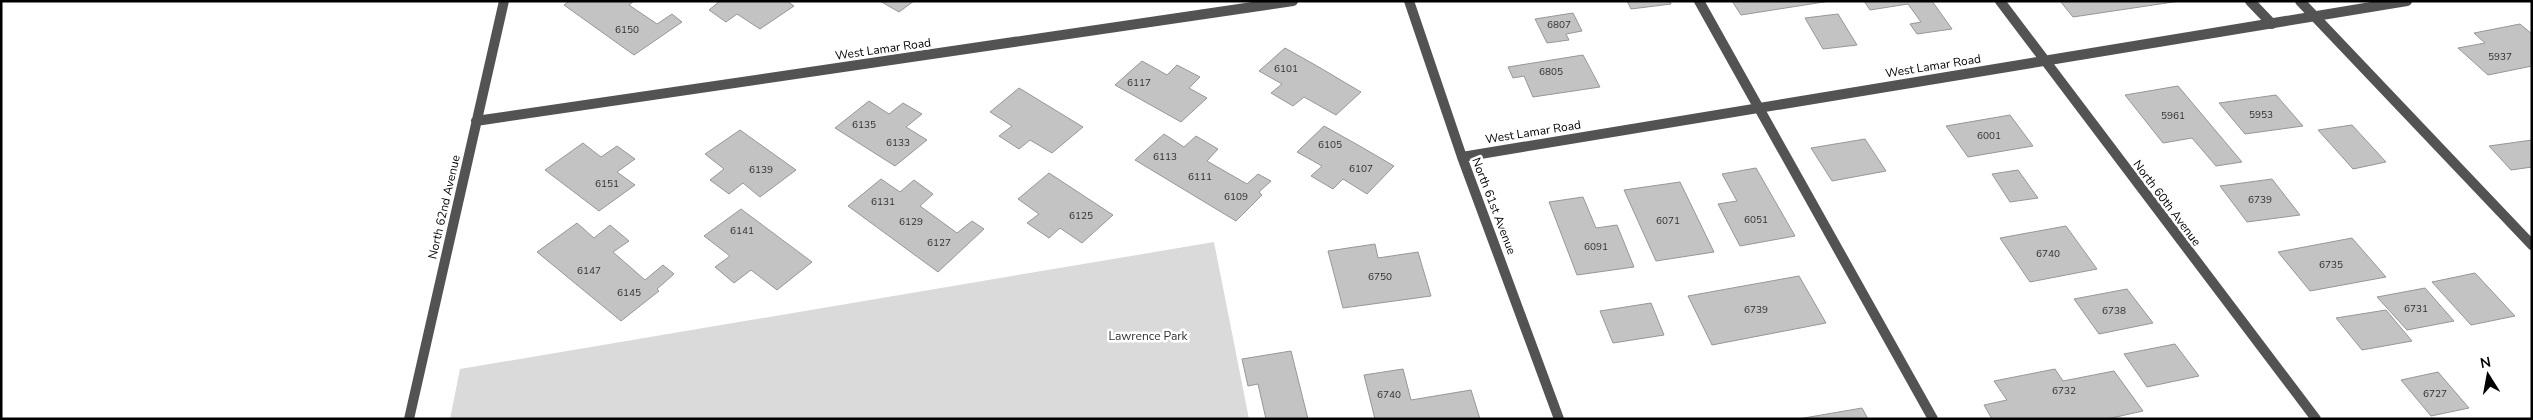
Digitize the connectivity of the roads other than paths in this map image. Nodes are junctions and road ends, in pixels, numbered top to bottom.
1 (504, 1) edge
2 (1293, 1) edge
3 (1409, 1) edge
4 (1700, 1) edge
5 (2000, 1) edge
6 (2250, 1) edge
7 (2300, 1) edge
8 (2407, 1) edge
9 (2315, 17) junction
10 (2272, 24) junction
11 (2044, 61) junction
12 (1759, 108) junction
13 (476, 122) junction
14 (1462, 156) junction
15 (2532, 245) edge
16 (410, 419) edge
17 (1559, 419) edge
18 (1933, 419) edge
19 (2316, 419) edge

1 - 13 street, North 62nd Avenue
2 - 13 street, West Lamar Road
3 - 14 street, North 61st Avenue
4 - 12 street
5 - 11 street, North 60th Avenue
6 - 10 street
7 - 9 street
8 - 9 street, West Lamar Road
9 - 10 street, West Lamar Road
9 - 15 street
10 - 11 street, West Lamar Road
11 - 12 street, West Lamar Road
11 - 19 street, North 60th Avenue
12 - 14 street, West Lamar Road
12 - 18 street
13 - 16 street, North 62nd Avenue
14 - 17 street, North 61st Avenue

